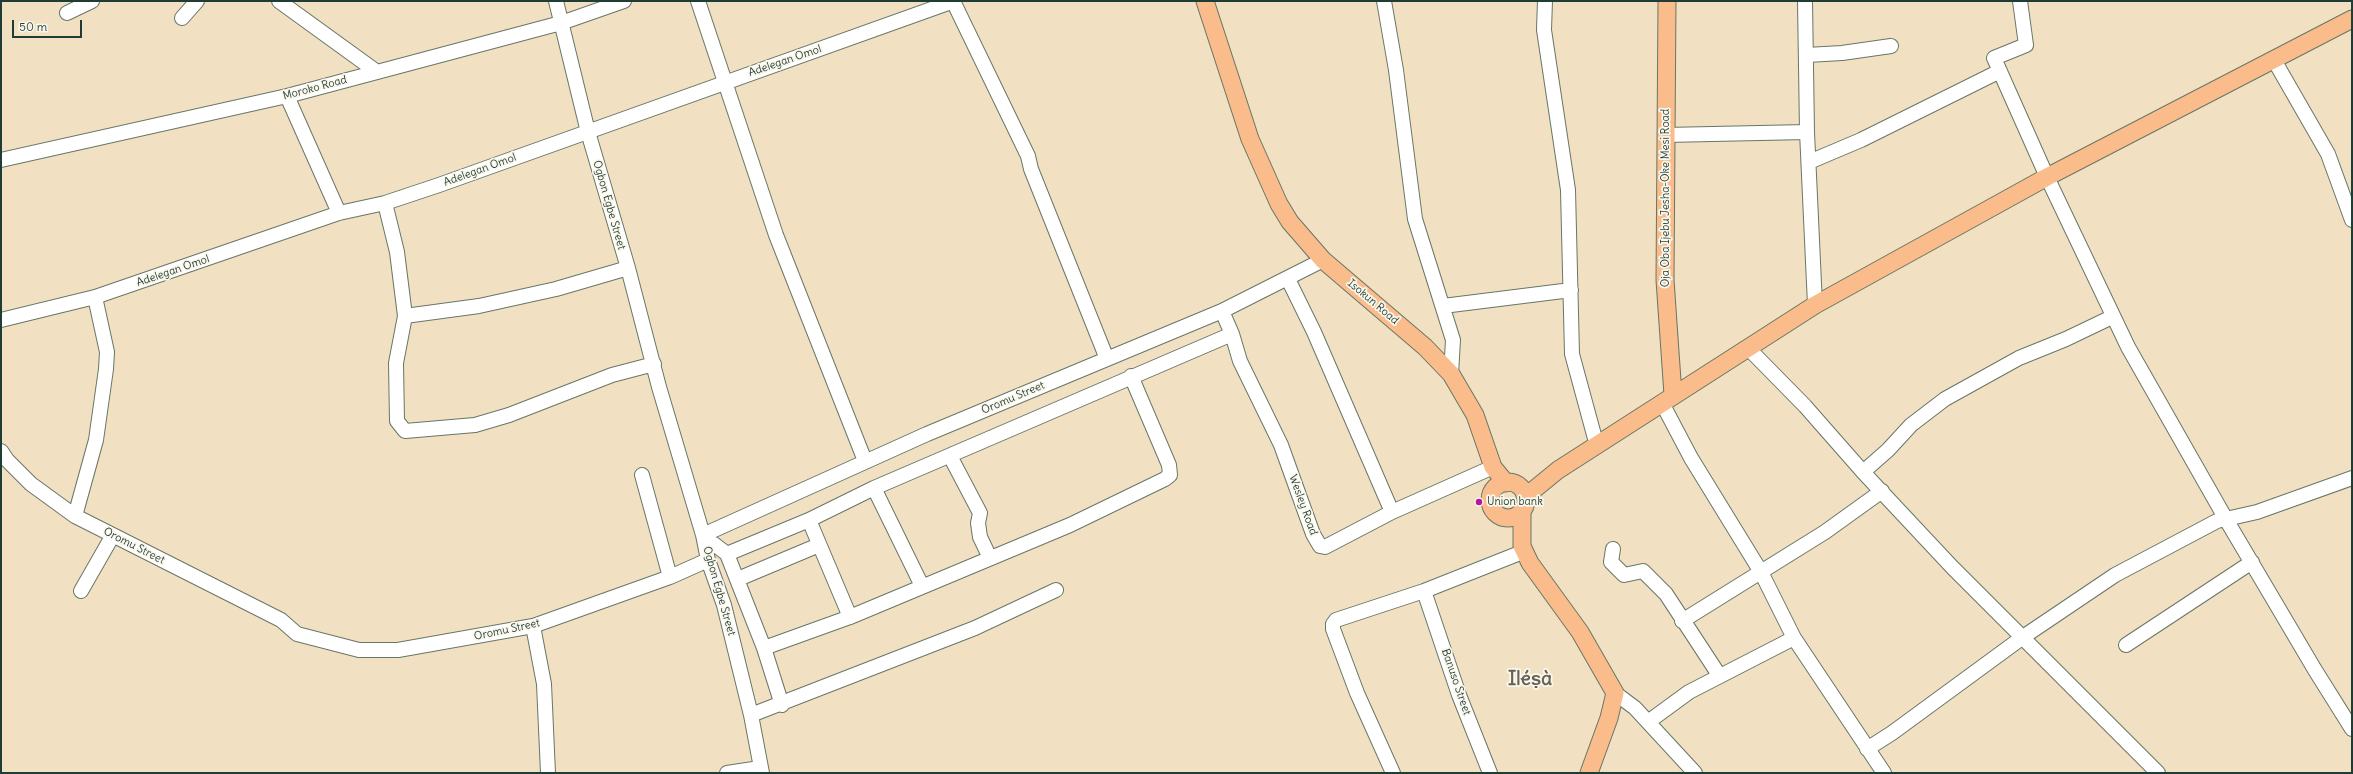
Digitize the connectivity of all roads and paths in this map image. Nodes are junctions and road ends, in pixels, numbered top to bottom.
1 (92, 1) edge
2 (196, 1) edge
3 (279, 1) edge
4 (556, 1) edge
5 (624, 1) edge
6 (698, 1) edge
7 (953, 1) edge
8 (1205, 1) edge
9 (1384, 1) edge
10 (1545, 1) edge
11 (1667, 1) edge
12 (1805, 1) edge
13 (2020, 1) edge
14 (68, 14) dead end
15 (182, 18) dead end
16 (2352, 19) edge
17 (561, 23) junction
18 (1891, 46) dead end
19 (1807, 55) junction
20 (2274, 60) junction
21 (2000, 71) junction
22 (377, 72) junction
23 (726, 82) junction
24 (287, 96) junction
25 (588, 132) junction
26 (1807, 132) junction
27 (1665, 135) junction
28 (1, 160) edge
29 (1809, 162) junction
30 (2048, 177) junction
31 (385, 203) junction
32 (339, 213) junction
33 (2352, 220) edge
34 (1323, 260) junction
35 (628, 268) junction
36 (1288, 279) junction
37 (1571, 290) junction
38 (95, 297) junction
39 (1815, 305) junction
40 (1443, 306) junction
41 (1222, 311) junction
42 (405, 316) junction
43 (2112, 317) junction
44 (1, 320) edge
45 (1232, 334) junction
46 (1748, 348) junction
47 (1107, 359) junction
48 (654, 364) junction
49 (1451, 374) junction
50 (1131, 376) junction
51 (1667, 399) junction
52 (1597, 446) junction
53 (1, 451) edge
54 (950, 456) junction
55 (865, 461) junction
56 (1493, 467) junction
57 (1558, 470) junction
58 (1863, 472) junction
59 (642, 475) dead end
60 (2352, 478) edge
61 (1510, 483) junction
62 (874, 488) junction
63 (1882, 491) junction
64 (1491, 494) junction
65 (1524, 504) junction
66 (1392, 512) junction
67 (75, 516) junction
68 (1502, 518) junction
69 (809, 520) junction
70 (2227, 521) junction
71 (113, 535) junction
72 (704, 539) junction
73 (819, 545) junction
74 (1524, 549) junction
75 (1613, 549) dead end
76 (727, 554) junction
77 (990, 558) junction
78 (708, 560) junction
79 (2252, 562) junction
80 (1761, 572) junction
81 (670, 578) junction
82 (738, 579) junction
83 (922, 586) junction
84 (1056, 590) dead end
85 (81, 591) dead end
86 (1424, 591) junction
87 (850, 617) junction
88 (1682, 621) junction
89 (533, 626) junction
90 (2023, 637) junction
91 (1794, 638) junction
92 (2126, 645) dead end
93 (764, 648) junction
94 (1719, 675) junction
95 (1615, 693) junction
96 (782, 705) junction
97 (751, 715) junction
98 (1648, 722) junction
99 (2352, 729) edge
100 (1867, 749) junction
101 (761, 770) edge
102 (548, 773) edge
103 (727, 773) edge
104 (1393, 773) edge
105 (1490, 773) edge
106 (1589, 773) edge
107 (1695, 773) edge
108 (1884, 773) edge
109 (2158, 773) edge

1 - 14 street
2 - 15 street
3 - 22 street
4 - 17 street, Ogbon Egbe Street
5 - 17 street, Moroko Road
6 - 23 street
7 - 23 street, Adelegan Omol
7 - 47 street
8 - 34 main road, Isokun Road
9 - 40 street
10 - 37 street
11 - 27 main road, Oja Oba Ijebu Jesha-Oke Mesi Road
12 - 19 street
13 - 21 street
16 - 20 main road
17 - 22 street, Moroko Road
17 - 25 street, Ogbon Egbe Street
18 - 19 street
19 - 26 street
20 - 30 main road
20 - 33 street
21 - 29 street
21 - 30 street
22 - 24 street, Moroko Road
23 - 25 street, Adelegan Omol
23 - 55 street
24 - 28 street, Moroko Road
24 - 32 street
25 - 31 street, Adelegan Omol
25 - 35 street, Ogbon Egbe Street
26 - 27 street
26 - 29 street
27 - 51 main road, Oja Oba Ijebu Jesha-Oke Mesi Road
29 - 39 street
30 - 39 main road
30 - 43 street
31 - 32 street, Adelegan Omol
31 - 42 street
32 - 38 street, Adelegan Omol
34 - 36 street, Oromu Street
34 - 49 main road, Isokun Road
35 - 42 street
35 - 48 street, Ogbon Egbe Street
36 - 41 street, Oromu Street
36 - 66 street
37 - 40 street
37 - 52 street
38 - 44 street, Adelegan Omol
38 - 67 street
39 - 46 main road
40 - 49 street
41 - 45 street, Wesley Road
41 - 47 street, Oromu Street
42 - 48 street
43 - 58 street
43 - 70 street
45 - 50 street
45 - 66 street, Wesley Road
46 - 51 main road
46 - 58 street
47 - 55 street, Oromu Street
48 - 72 street, Ogbon Egbe Street
49 - 56 main road, Isokun Road
50 - 54 street
50 - 77 street
51 - 52 main road
51 - 80 street
52 - 57 main road
53 - 67 street, Oromu Street
54 - 62 street
54 - 77 street
55 - 72 street, Oromu Street
56 - 61 main road
56 - 64 main road
56 - 66 street, Wesley Road
57 - 61 main road
57 - 65 main road
58 - 63 street
59 - 81 street
60 - 70 street
61 - 64 main road
61 - 65 main road
62 - 69 street
62 - 83 street
63 - 80 street
63 - 90 street
64 - 68 main road
65 - 68 main road
65 - 74 main road
67 - 71 street, Oromu Street
68 - 74 main road
69 - 73 street
69 - 76 street
70 - 79 street
70 - 90 street
71 - 85 street
71 - 89 street, Oromu Street
72 - 76 street
72 - 78 street, Ogbon Egbe Street
73 - 82 street
73 - 87 street
74 - 86 street
74 - 95 main road
75 - 88 street
76 - 82 street
77 - 83 street
78 - 81 street, Oromu Street
78 - 97 street, Ogbon Egbe Street
79 - 92 street
79 - 99 street
80 - 88 street
80 - 91 street
81 - 89 street, Oromu Street
82 - 93 street
83 - 87 street
84 - 96 street
86 - 104 street
86 - 105 street, Banuso Street
87 - 93 street
88 - 94 street
89 - 102 street
90 - 100 street
90 - 109 street
91 - 94 street
91 - 100 street
93 - 96 street
94 - 98 street
95 - 98 street
95 - 106 main road
96 - 97 street
97 - 101 street, Ogbon Egbe Street
98 - 107 street
100 - 108 street
101 - 103 street

